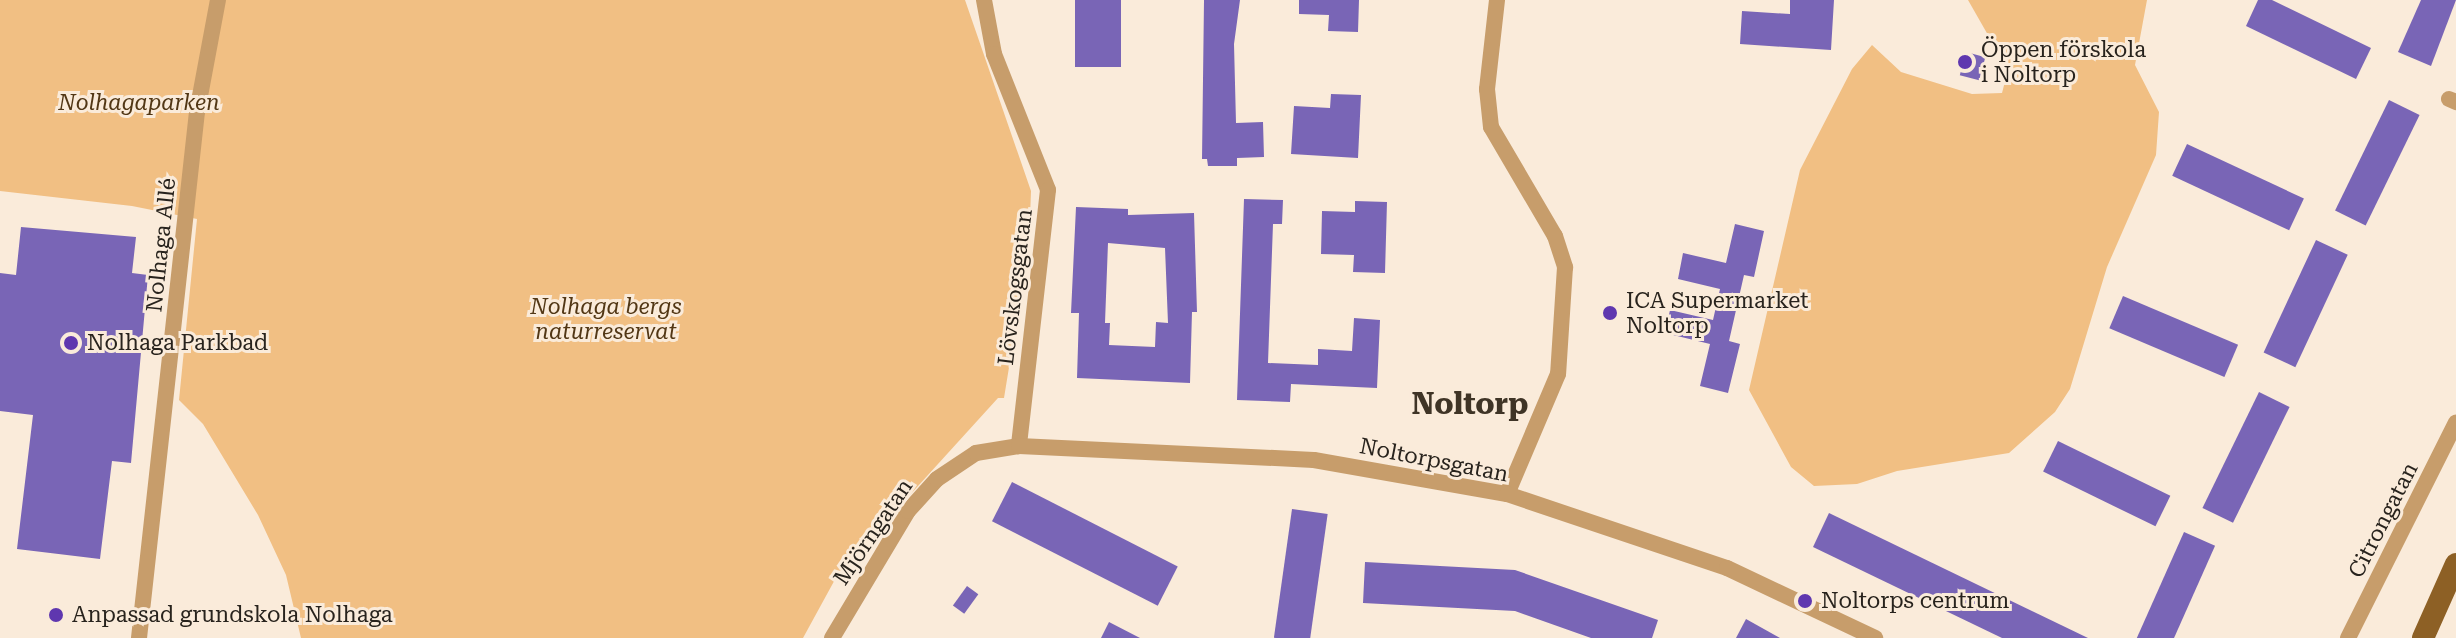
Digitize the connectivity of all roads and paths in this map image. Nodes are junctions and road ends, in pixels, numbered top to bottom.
1 (218, 0) edge
2 (984, 0) edge
3 (1497, 0) edge
4 (2456, 422) edge
5 (1019, 446) junction
6 (961, 460) joint
7 (1507, 494) junction
8 (2456, 564) edge
9 (139, 638) edge
10 (832, 638) edge
11 (1875, 638) edge
12 (2348, 638) edge
13 (2423, 638) edge

1 - 9 street, Nolhaga Allé
2 - 5 street, Lövskogsgatan
3 - 7 street
4 - 12 street, Citrongatan
5 - 6 street, Noltorpsgatan
5 - 7 street, Noltorpsgatan
6 - 10 street, Mjörngatan
7 - 11 street, Noltorpsgatan
8 - 13 main road

